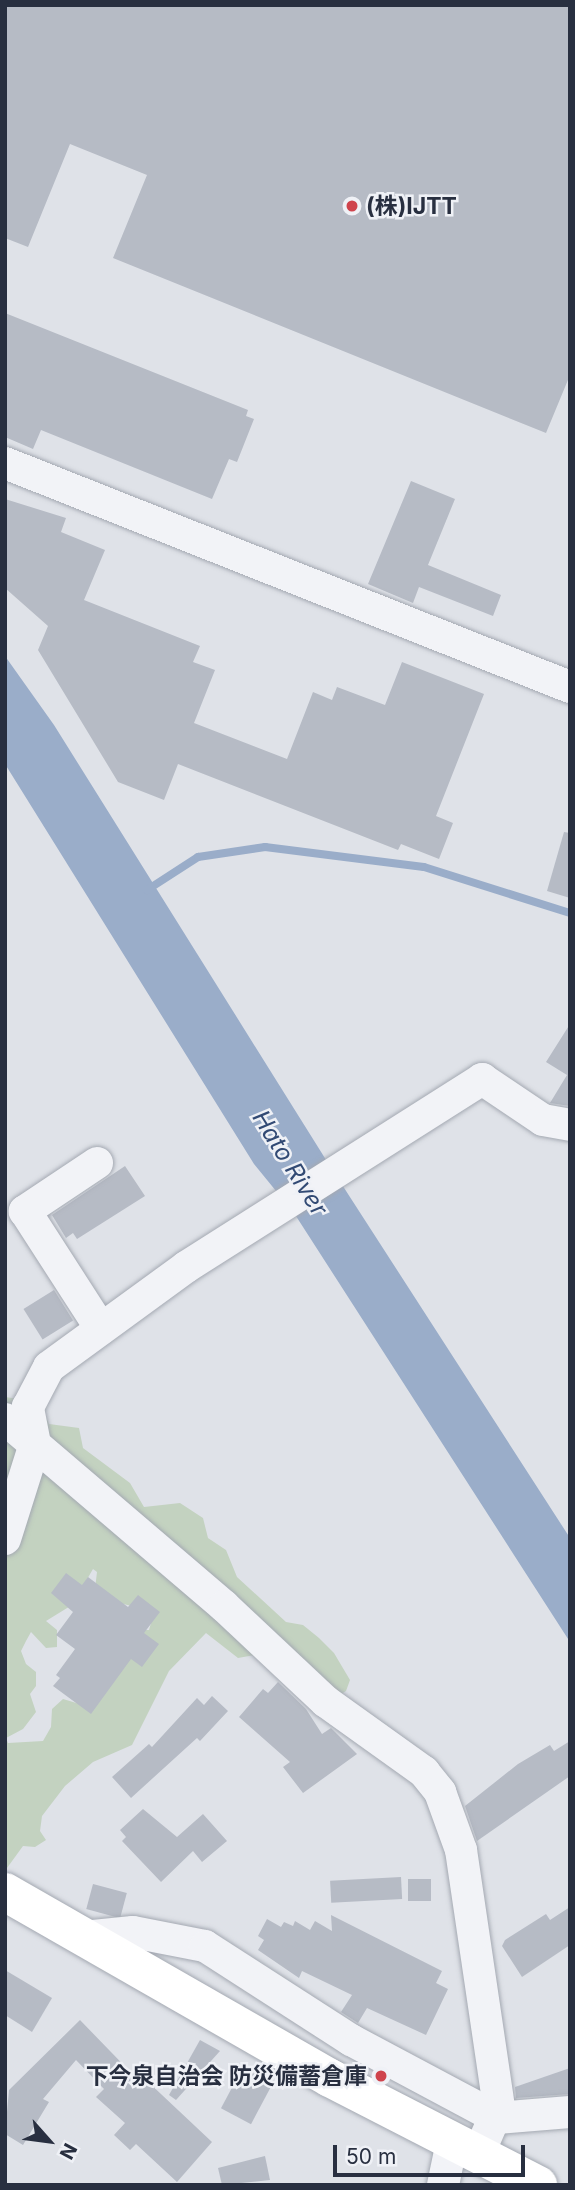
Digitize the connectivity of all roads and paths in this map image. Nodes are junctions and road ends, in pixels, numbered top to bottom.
1 (5, 463) edge
2 (570, 687) edge
3 (556, 1122) edge
4 (97, 1163) dead end
5 (101, 1329) junction
6 (5, 1419) edge
7 (36, 1444) junction
8 (5, 1539) edge
9 (5, 1892) edge
10 (83, 1937) junction
11 (570, 2112) edge
12 (497, 2118) junction
13 (465, 2149) junction
14 (443, 2185) edge
15 (538, 2185) edge

1 - 2 street
3 - 5 street
4 - 5 street
5 - 7 street
6 - 7 street
7 - 8 street
7 - 12 street
9 - 10 main road
10 - 12 street
10 - 13 main road
11 - 12 street
12 - 13 street
13 - 14 street
13 - 15 main road

